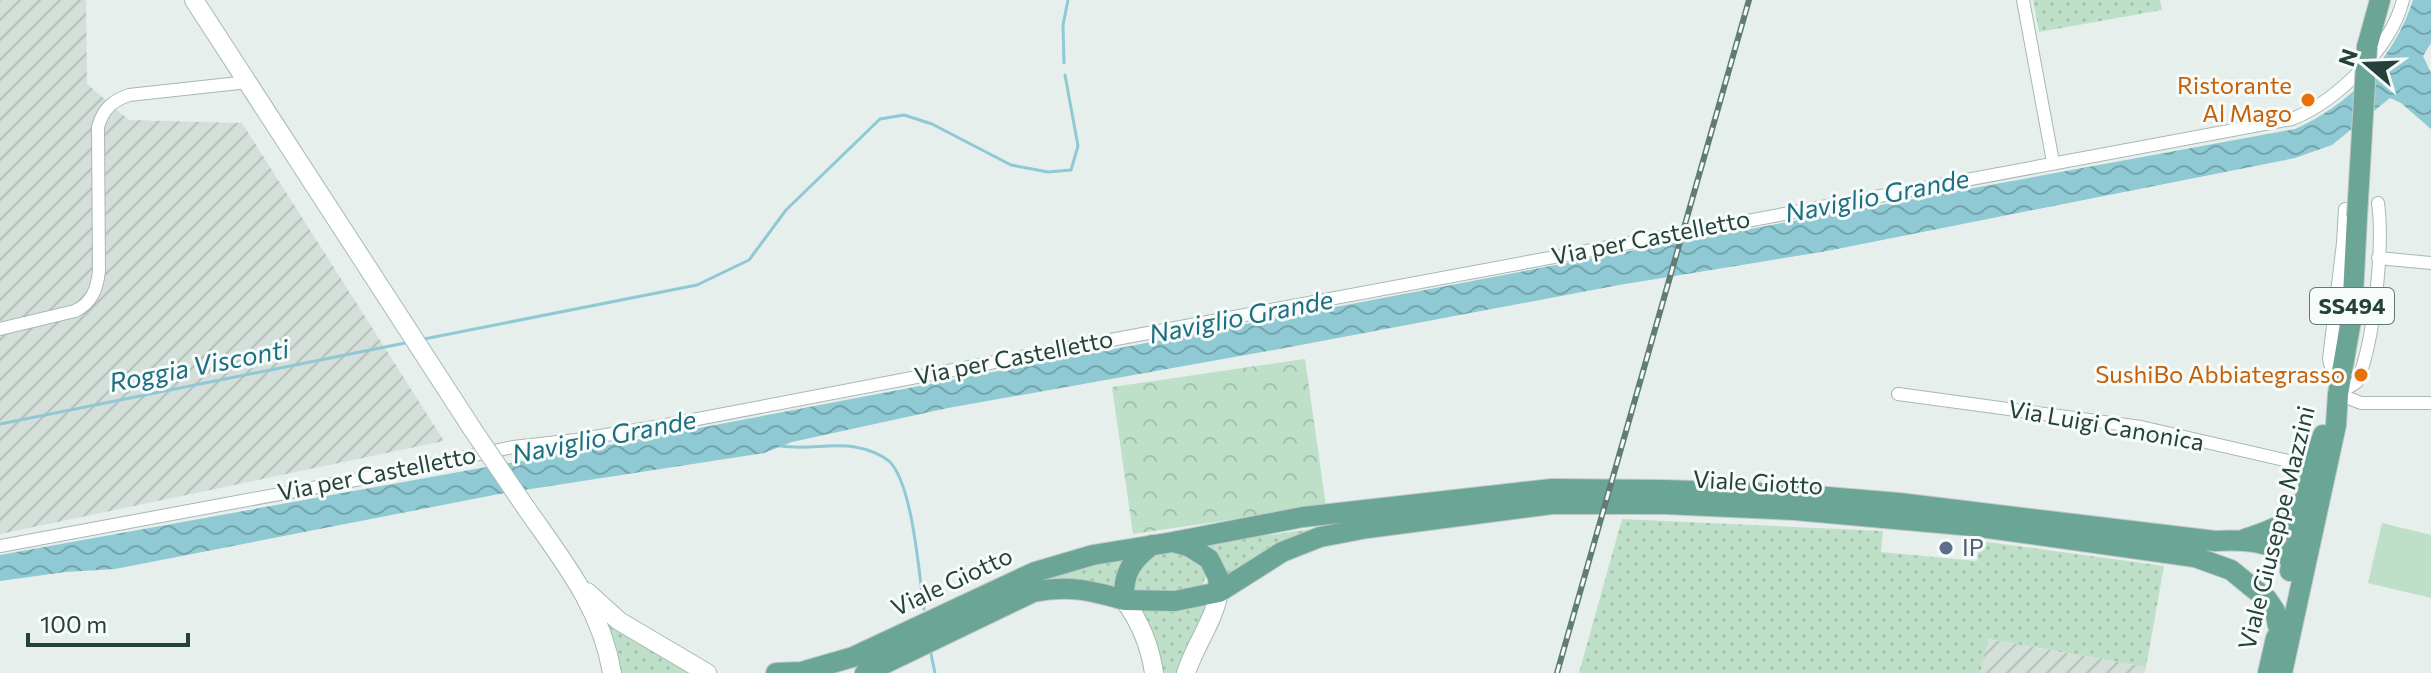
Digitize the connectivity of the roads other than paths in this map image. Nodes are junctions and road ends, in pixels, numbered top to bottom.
1 (194, 0) edge
2 (2023, 0) edge
3 (2380, 0) edge
4 (2403, 0) edge
5 (248, 82) junction
6 (2053, 162) junction
7 (2365, 210) junction
8 (2378, 258) junction
9 (2431, 263) edge
10 (0, 329) edge
11 (1898, 394) dead end
12 (2338, 394) junction
13 (2431, 403) edge
14 (2320, 473) junction
15 (2307, 494) junction
16 (2240, 540) junction
17 (1173, 542) junction
18 (1152, 545) junction
19 (0, 546) edge
20 (2292, 562) junction
21 (2302, 580) junction
22 (582, 587) junction
23 (1219, 592) junction
24 (1124, 600) junction
25 (2278, 626) junction
26 (612, 673) edge
27 (707, 673) edge
28 (776, 673) edge
29 (865, 673) edge
30 (1154, 673) edge
31 (1186, 673) edge
32 (2268, 673) edge
33 (2282, 673) edge

1 - 5 main road
2 - 6 street
3 - 7 main road, SS494, bridge
4 - 6 street, Via per Castelletto
5 - 10 street
5 - 22 main road, bridge
6 - 19 street, Via per Castelletto
7 - 8 street
7 - 12 main road, SS494
7 - 12 street
8 - 9 street
8 - 12 street
11 - 14 street, Via Luigi Canonica
12 - 13 street
12 - 14 main road, Viale Giuseppe Mazzini / SS494
14 - 15 main road, Viale Giuseppe Mazzini / SS494
14 - 21 main road, Viale Giuseppe Mazzini / SS494
15 - 16 main road, Viale Giotto
15 - 20 main road, Viale Giuseppe Mazzini / SS494
16 - 17 main road, Viale Giotto
16 - 20 main road, Viale Giotto
17 - 18 main road, Viale Giotto
17 - 23 main road
18 - 24 main road
18 - 28 main road, Viale Giotto
20 - 21 main road
20 - 25 main road, Viale Giuseppe Mazzini / SS494
21 - 33 main road, Viale Giuseppe Mazzini / SS494
22 - 26 main road
22 - 27 main road
23 - 24 main road, Viale Giotto
23 - 25 main road, Viale Giotto
23 - 31 main road
24 - 29 main road, Viale Giotto
24 - 30 main road
25 - 32 main road, Viale Giuseppe Mazzini / SS494

